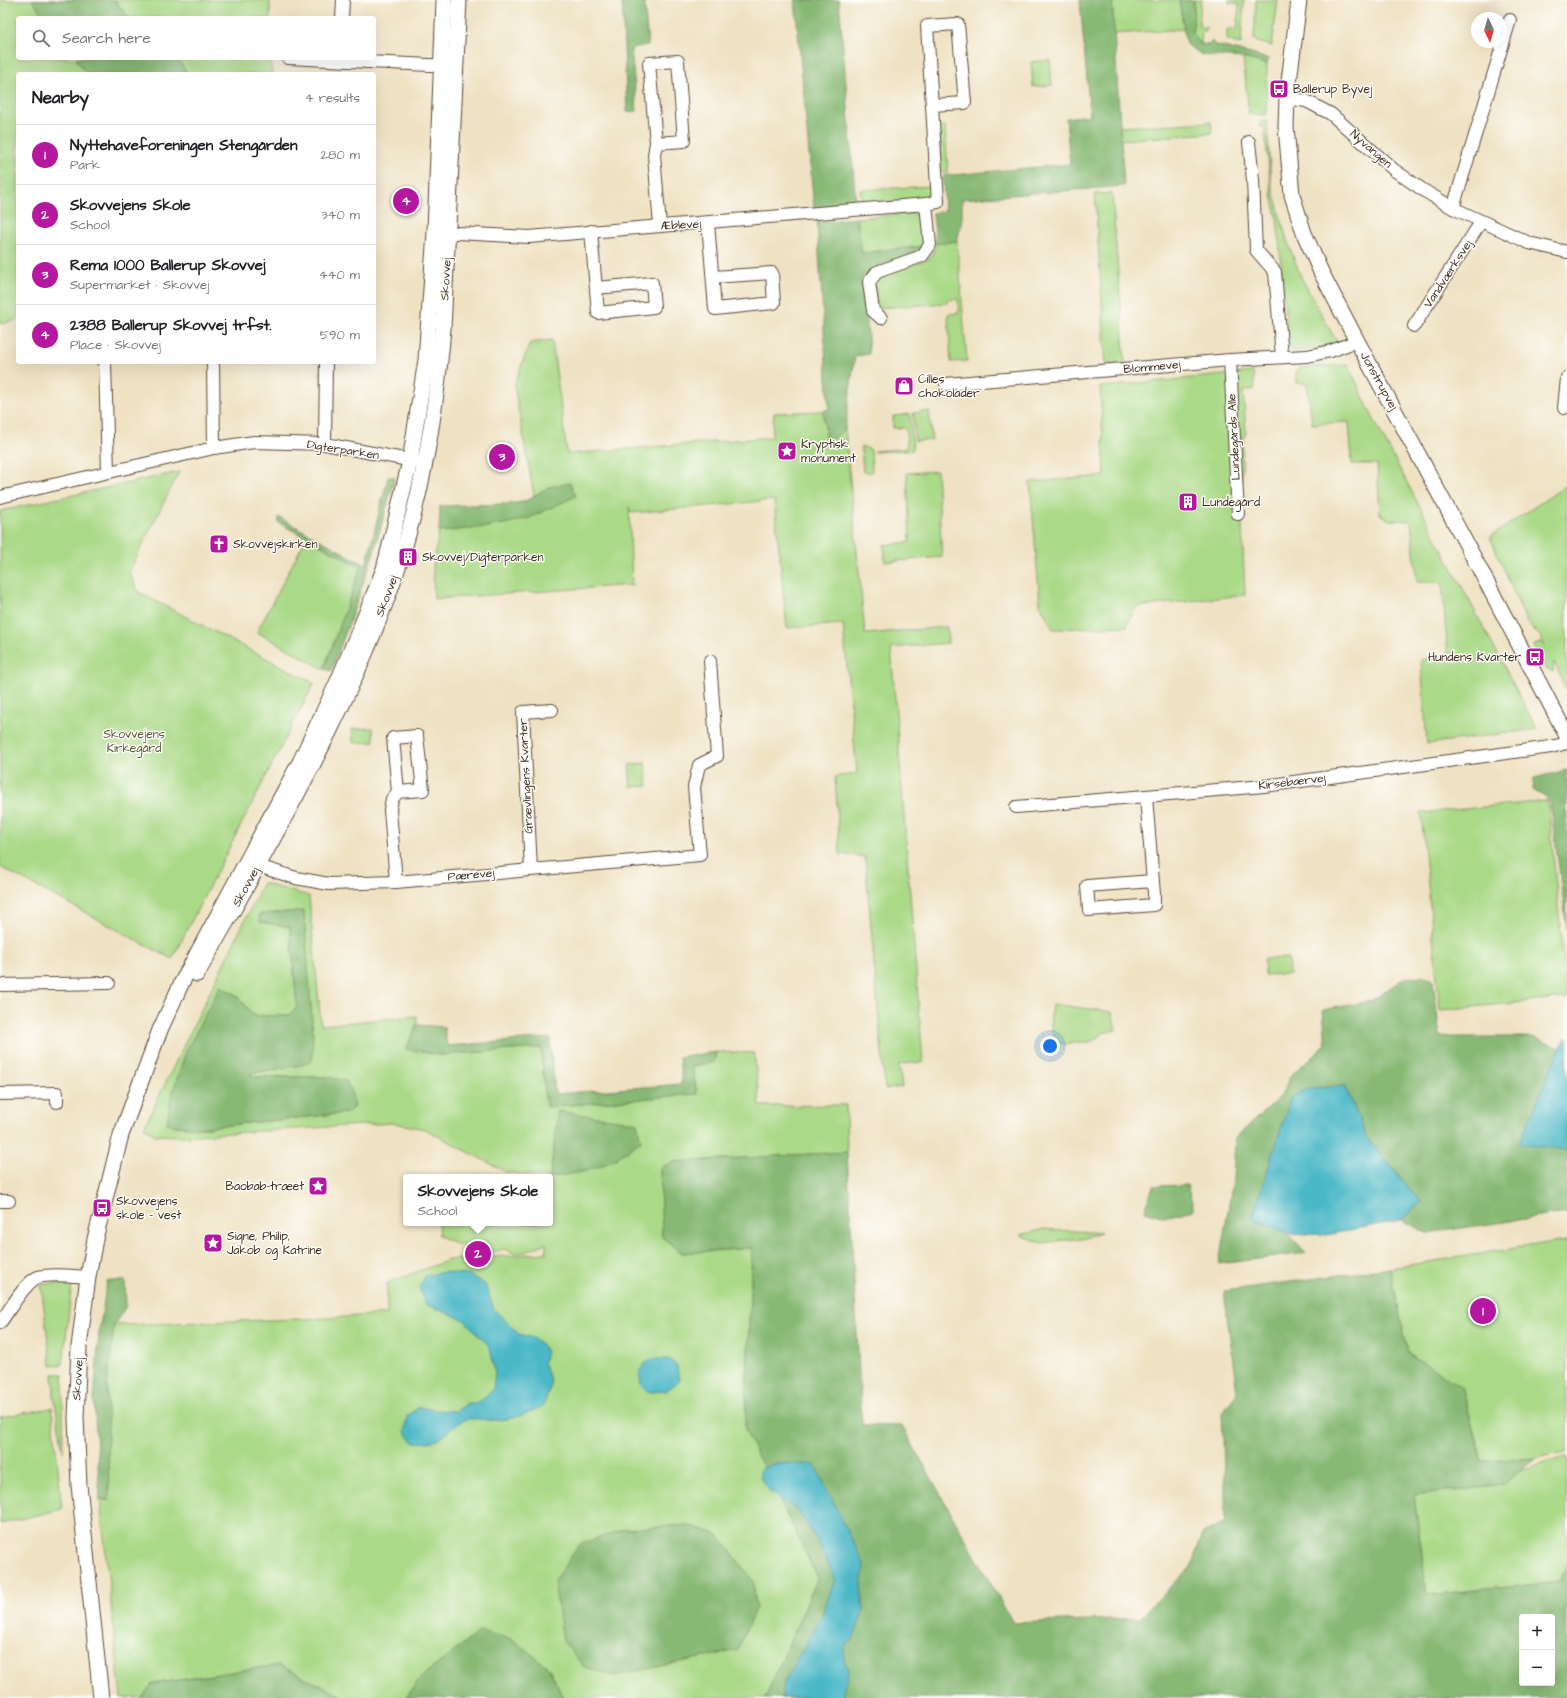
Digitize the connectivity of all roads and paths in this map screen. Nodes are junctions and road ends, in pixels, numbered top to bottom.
1 (343, 0) edge
2 (444, 0) edge
3 (459, 0) edge
4 (1299, 0) edge
5 (342, 16) edge
6 (1510, 20) dead end
7 (356, 60) edge
8 (449, 66) junction
9 (1287, 98) junction
10 (932, 105) junction
11 (1249, 142) dead end
12 (656, 143) junction
13 (926, 204) junction
14 (1453, 208) junction
15 (1481, 222) junction
16 (708, 223) junction
17 (660, 226) junction
18 (591, 231) junction
19 (441, 232) junction
20 (1567, 252) edge
21 (713, 277) junction
22 (596, 288) junction
23 (881, 318) dead end
24 (1414, 326) dead end
25 (1357, 340) junction
26 (1282, 357) junction
27 (1230, 360) junction
28 (105, 364) edge
29 (213, 364) edge
30 (326, 364) edge
31 (1567, 378) edge
32 (946, 384) dead end
33 (1564, 408) dead end
34 (325, 444) junction
35 (214, 448) junction
36 (418, 462) junction
37 (108, 472) junction
38 (0, 490) edge
39 (0, 497) edge
40 (1238, 514) dead end
41 (710, 661) dead end
42 (552, 710) dead end
43 (1567, 736) edge
44 (1567, 743) edge
45 (398, 792) junction
46 (1146, 797) junction
47 (1016, 807) dead end
48 (252, 862) junction
49 (531, 869) junction
50 (1153, 881) junction
51 (396, 882) junction
52 (109, 983) dead end
53 (0, 985) edge
54 (0, 1094) edge
55 (57, 1102) dead end
56 (88, 1277) junction
57 (0, 1323) edge
58 (101, 1698) edge

1 - 5 street
2 - 8 street, Skovvej
3 - 8 street, Skovvej
4 - 9 street, Jonstrupvej
6 - 14 street
7 - 8 street
8 - 19 street, Skovvej
9 - 14 street, Nyvangen
9 - 25 street, Jonstrupvej
10 - 10 street
10 - 13 street
11 - 26 street
12 - 12 street
12 - 17 street
13 - 16 street, Æblevej
13 - 23 street
14 - 15 street, Nyvangen
15 - 20 street, Nyvangen
15 - 24 street, Vandværksvej
16 - 17 street, Æblevej
16 - 21 street
17 - 18 street, Æblevej
18 - 19 street, Æblevej
18 - 22 street
19 - 36 street, Skovvej
21 - 21 street
22 - 22 street
25 - 26 street, Blommevej
25 - 43 street, Jonstrupvej
26 - 27 street, Blommevej
27 - 32 street, Blommevej
27 - 40 street, Lundegårds Alle
28 - 37 street
29 - 35 street
30 - 34 street
31 - 33 street
34 - 35 street, Digterparken
34 - 36 street, Digterparken
35 - 37 street, Digterparken
36 - 48 street, Skovvej
37 - 39 street, Digterparken
38 - 39 street, Digterparken
41 - 49 street, Pærevej
42 - 49 street, Grævlingens Kvarter
44 - 46 street, Kirsebærvej
45 - 45 street
45 - 51 street
46 - 47 street, Kirsebærvej
46 - 50 street
48 - 51 street, Pærevej
48 - 56 street, Skovvej
49 - 51 street, Pærevej
50 - 50 street
52 - 53 street
54 - 55 street
56 - 57 street
56 - 58 street, Skovvej

